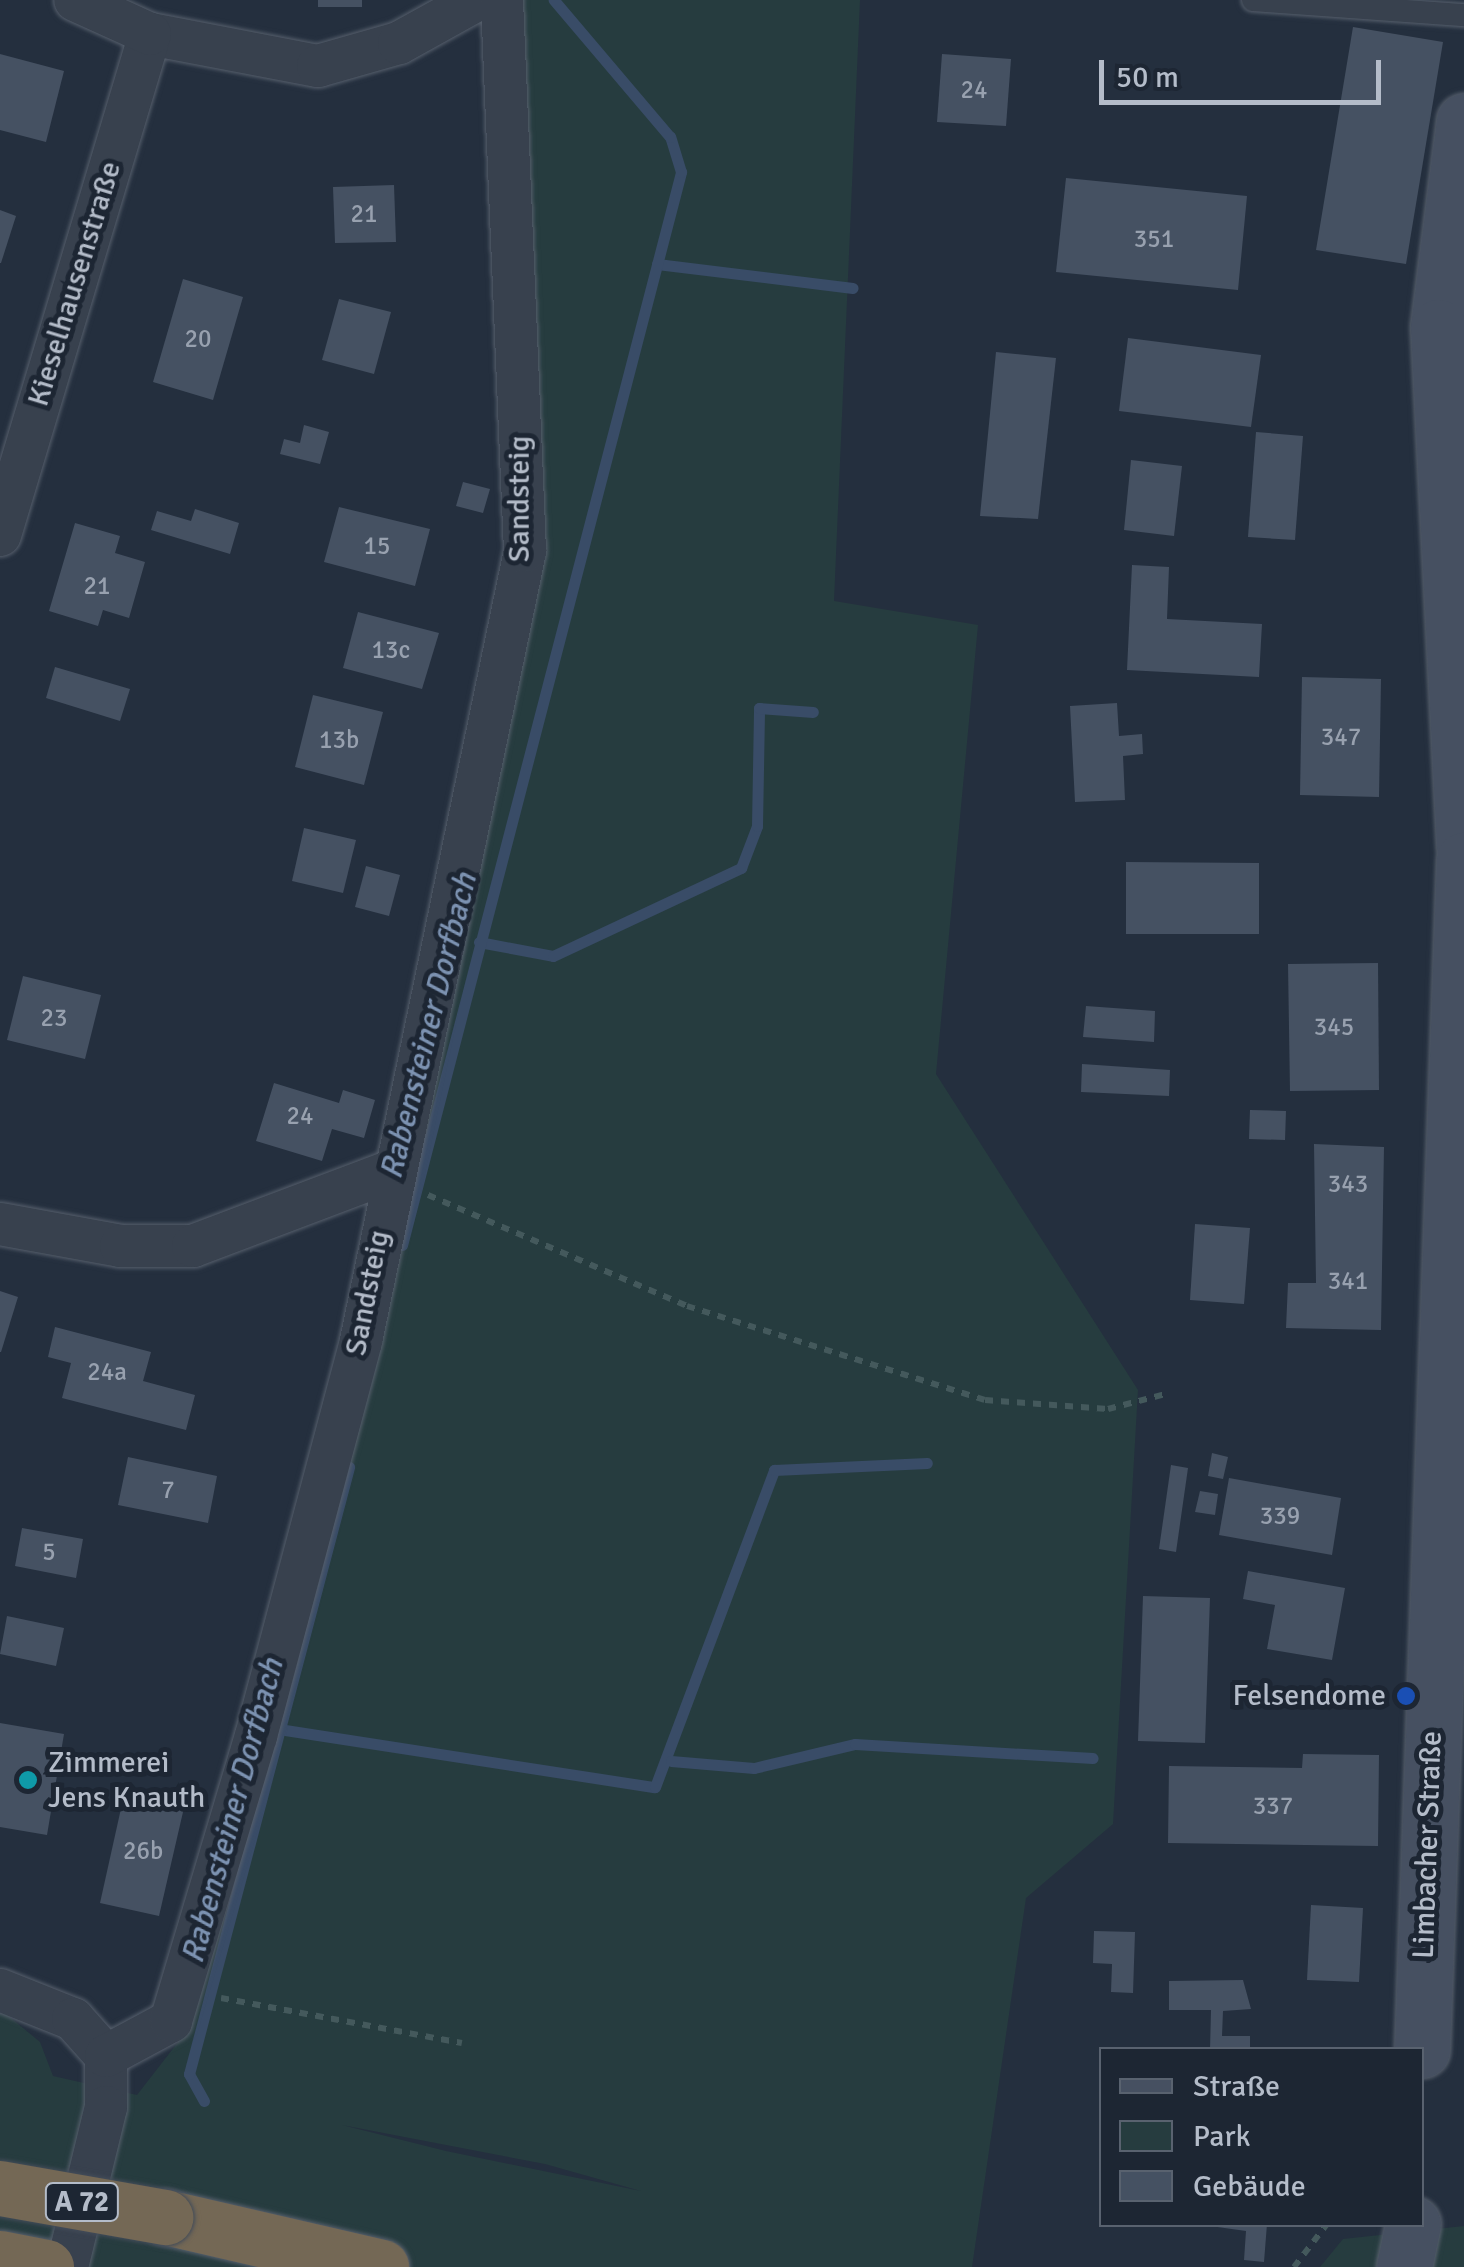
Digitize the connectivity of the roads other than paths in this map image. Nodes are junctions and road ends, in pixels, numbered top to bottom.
1 (74, 0) edge
2 (477, 0) edge
3 (502, 0) edge
4 (1253, 0) edge
5 (1464, 15) edge
6 (150, 34) junction
7 (1464, 121) edge
8 (0, 535) edge
9 (1459, 634) edge
10 (1464, 846) edge
11 (1464, 860) edge
12 (391, 1171) junction
13 (0, 1224) edge
14 (1445, 1878) edge
15 (0, 1990) edge
16 (1422, 2047) edge
17 (106, 2056) junction
18 (0, 2188) edge
19 (1412, 2227) edge
20 (0, 2258) edge
21 (46, 2267) edge
22 (68, 2267) edge
23 (381, 2267) edge
24 (1404, 2267) edge

1 - 6 street
2 - 6 street
3 - 12 street, Sandsteig
4 - 5 lane
6 - 8 street, Kieselhausenstraße
7 - 9 street
9 - 10 street
11 - 14 street, Limbacher Straße
12 - 13 street
12 - 17 street, Sandsteig
14 - 16 street, Limbacher Straße
15 - 17 street
17 - 22 street
18 - 23 highway, A 72, bridge
19 - 24 street
20 - 21 highway, A 72

